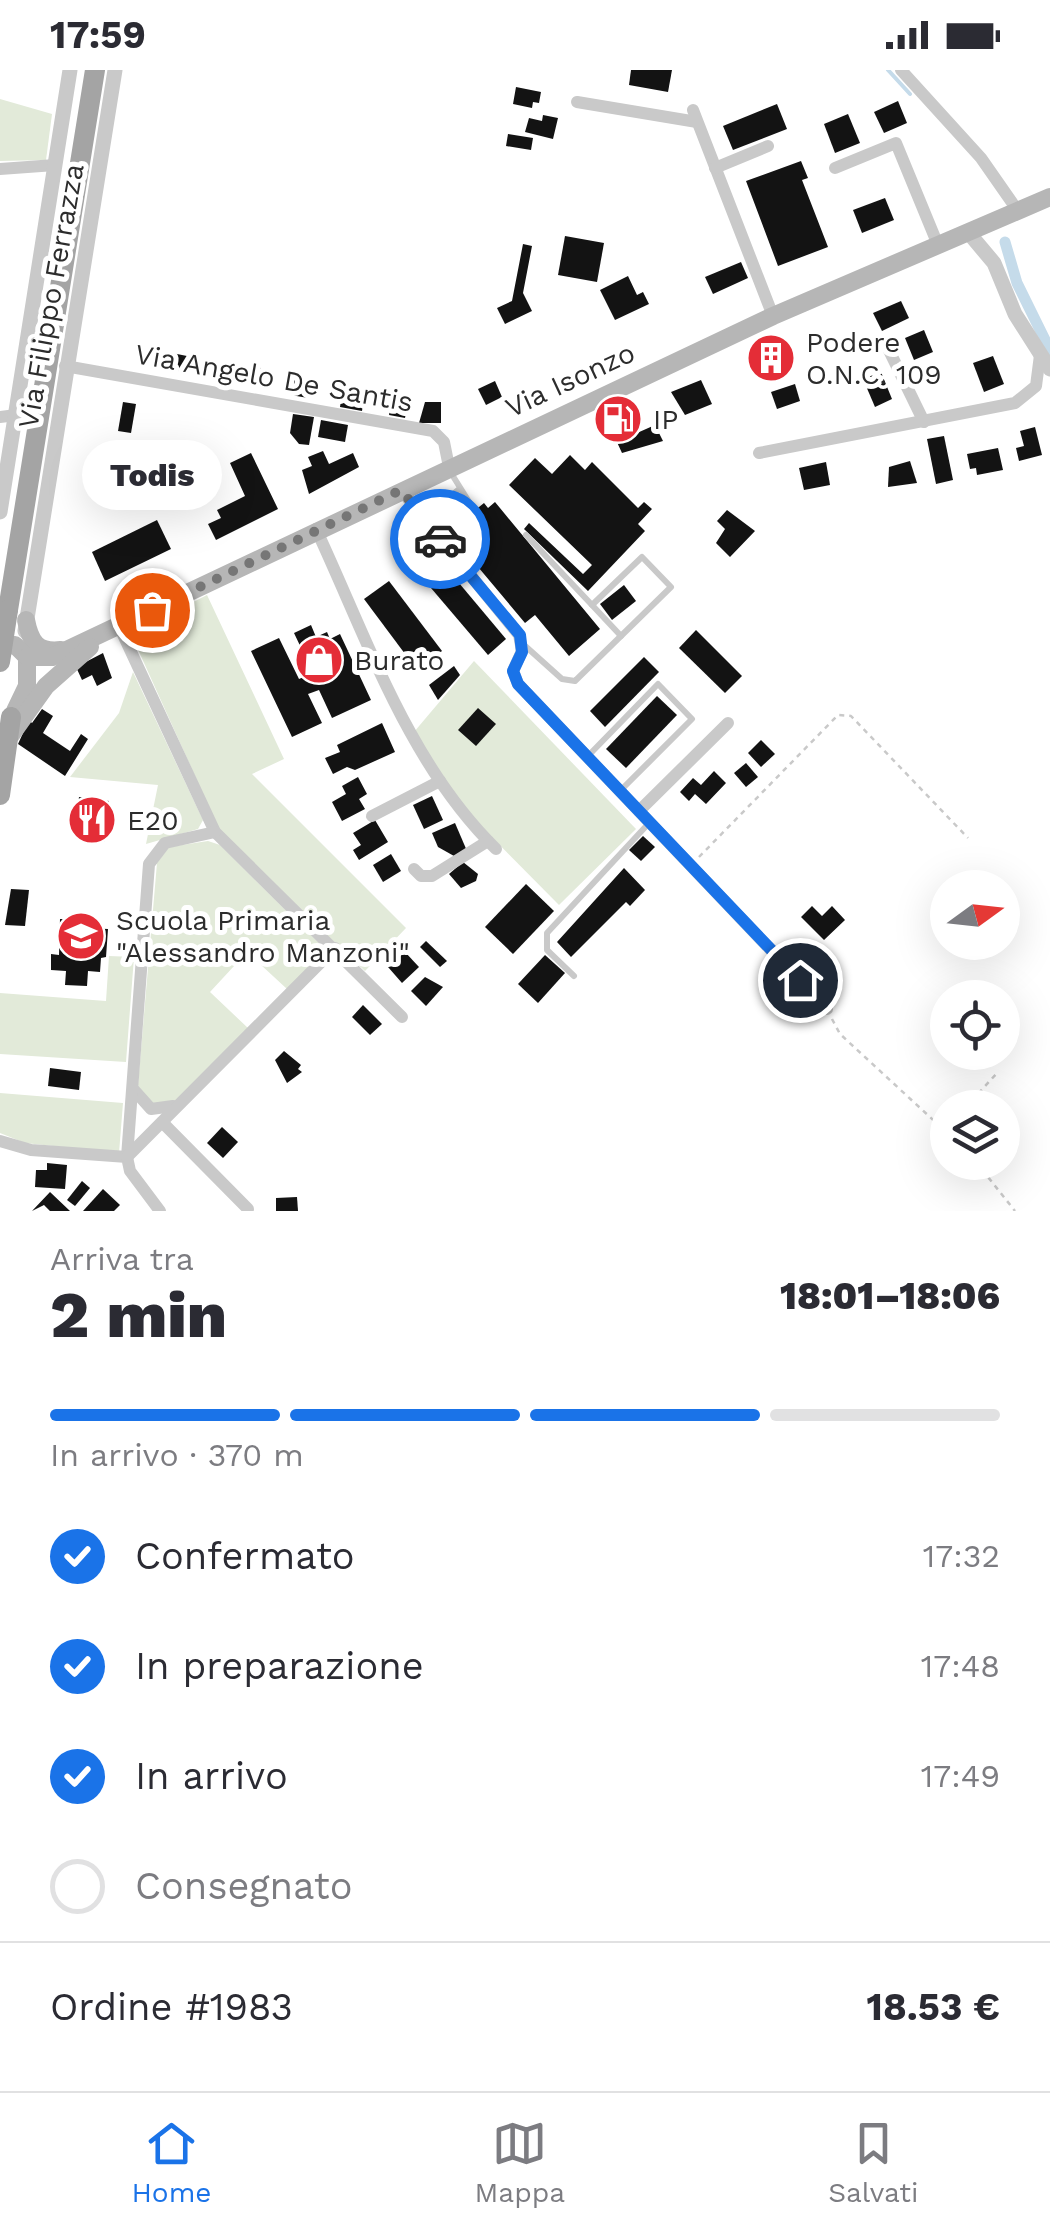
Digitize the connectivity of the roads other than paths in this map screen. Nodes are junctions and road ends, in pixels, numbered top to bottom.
1 (70, 70) edge
2 (94, 70) edge
3 (114, 70) edge
4 (902, 70) edge
5 (577, 102) dead end
6 (768, 146) dead end
7 (55, 165) junction
8 (715, 168) junction
9 (835, 168) dead end
10 (0, 169) edge
11 (1050, 197) edge
12 (1018, 211) junction
13 (995, 221) junction
14 (968, 232) junction
15 (938, 245) junction
16 (994, 263) junction
17 (773, 316) junction
18 (885, 342) dead end
19 (1045, 362) edge
20 (65, 366) junction
21 (8, 416) edge
22 (924, 422) junction
23 (760, 453) dead end
24 (449, 468) junction
25 (401, 490) junction
26 (458, 490) junction
27 (0, 512) edge
28 (451, 522) junction
29 (316, 529) junction
30 (526, 534) dead end
31 (470, 546) dead end
32 (592, 605) junction
33 (17, 614) junction
34 (119, 626) junction
35 (621, 636) junction
36 (522, 643) junction
37 (0, 646) edge
38 (25, 653) junction
39 (69, 655) junction
40 (0, 662) edge
41 (27, 686) junction
42 (728, 723) dead end
43 (6, 727) edge
44 (587, 756) junction
45 (440, 781) junction
46 (620, 792) junction
47 (0, 795) edge
48 (639, 811) junction
49 (372, 816) dead end
50 (650, 822) junction
51 (215, 832) junction
52 (414, 869) dead end
53 (335, 948) junction
54 (574, 976) dead end
55 (827, 1009) road end
56 (402, 1017) dead end
57 (134, 1087) junction
58 (190, 1094) junction
59 (162, 1122) junction
60 (0, 1141) edge
61 (127, 1157) junction
62 (248, 1208) dead end
63 (160, 1211) edge

1 - 7 street
2 - 33 main road
3 - 20 street, Via Filippo Ferrazza
4 - 12 street
5 - 8 street
6 - 8 street
7 - 10 street
7 - 21 street
8 - 17 street
9 - 15 street
11 - 12 main road, Via Isonzo
12 - 13 main road, Via Isonzo
13 - 14 main road, Via Isonzo
13 - 16 street
14 - 15 main road, Via Isonzo
14 - 16 street
15 - 17 main road, Via Isonzo
16 - 19 street
17 - 24 main road, Via Isonzo
18 - 22 street
19 - 22 street
20 - 24 street, Via Angelo De Santis
20 - 33 street, Via Filippo Ferrazza
21 - 27 street
22 - 23 street
24 - 25 main road, Via Isonzo
24 - 26 lane
25 - 29 main road, Via Isonzo
25 - 36 street
26 - 28 lane
26 - 28 lane
28 - 31 lane
29 - 34 main road, Via Isonzo
29 - 45 street
30 - 32 lane
32 - 35 lane
32 - 35 lane
33 - 38 street, Via Filippo Ferrazza
33 - 39 main road
33 - 40 main road, bridge
34 - 39 main road, Via Isonzo
34 - 51 street
35 - 36 lane
36 - 44 street
37 - 38 main road
38 - 39 main road
38 - 41 main road
39 - 41 main road
39 - 43 main road
41 - 43 main road
42 - 48 street
43 - 47 main road
44 - 46 street
44 - 46 lane
45 - 49 street
45 - 52 street
46 - 48 street
48 - 50 street
50 - 54 lane
50 - 55 street
51 - 53 street
51 - 57 street
53 - 56 street
53 - 58 street
57 - 58 street
57 - 61 street
58 - 59 street
59 - 61 street
59 - 62 street
60 - 61 street
61 - 63 street

